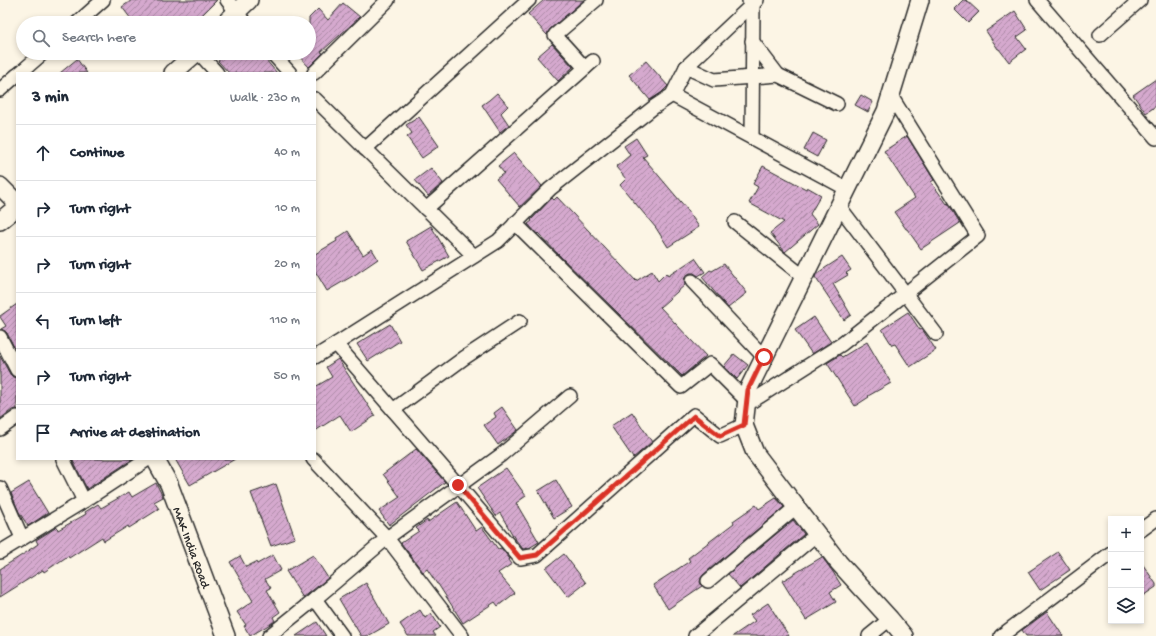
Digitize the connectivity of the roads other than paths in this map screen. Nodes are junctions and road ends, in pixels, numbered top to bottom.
1 (103, 0) edge
2 (249, 0) edge
3 (388, 0) edge
4 (529, 0) edge
5 (596, 0) edge
6 (920, 0) edge
7 (1037, 0) edge
8 (1140, 0) edge
9 (752, 2) edge
10 (233, 15) edge
11 (85, 16) edge
12 (1100, 35) dead end
13 (752, 41) junction
14 (34, 60) edge
15 (189, 60) edge
16 (205, 60) edge
17 (278, 60) edge
18 (686, 67) junction
19 (21, 72) edge
20 (174, 72) edge
21 (216, 72) edge
22 (289, 72) edge
23 (315, 72) edge
24 (778, 75) junction
25 (16, 77) edge
26 (752, 77) junction
27 (0, 90) edge
28 (672, 96) junction
29 (891, 96) junction
30 (316, 100) edge
31 (838, 104) dead end
32 (752, 138) junction
33 (1156, 138) edge
34 (365, 149) junction
35 (0, 186) edge
36 (847, 190) junction
37 (16, 202) edge
38 (839, 206) junction
39 (16, 208) edge
40 (426, 209) junction
41 (0, 221) edge
42 (735, 222) dead end
43 (515, 223) junction
44 (474, 256) junction
45 (804, 277) junction
46 (692, 281) dead end
47 (905, 294) junction
48 (520, 321) dead end
49 (936, 334) dead end
50 (1, 340) edge
51 (336, 344) junction
52 (316, 356) edge
53 (764, 357) junction
54 (16, 368) edge
55 (570, 396) dead end
56 (747, 403) junction
57 (393, 410) junction
58 (16, 418) edge
59 (744, 425) junction
60 (0, 429) edge
61 (64, 460) edge
62 (146, 460) edge
63 (156, 460) edge
64 (315, 460) edge
65 (458, 485) junction
66 (0, 488) edge
67 (84, 501) junction
68 (796, 507) junction
69 (1156, 519) edge
70 (1144, 528) edge
71 (817, 534) junction
72 (22, 538) junction
73 (387, 538) junction
74 (0, 552) edge
75 (1108, 555) edge
76 (708, 581) dead end
77 (315, 600) junction
78 (890, 619) junction
79 (226, 636) edge
80 (269, 636) edge
81 (342, 636) edge
82 (462, 636) edge
83 (695, 636) edge
84 (869, 636) edge
85 (904, 636) edge
86 (1001, 636) edge

1 - 11 street
2 - 10 street
3 - 23 street
4 - 34 street
5 - 40 street
6 - 29 street
7 - 33 street
8 - 12 street
9 - 13 street
9 - 18 street
13 - 24 street
13 - 26 street
14 - 19 street
15 - 20 street
16 - 21 street
17 - 22 street
18 - 26 street
18 - 28 street
24 - 26 street
24 - 31 street
25 - 27 street
26 - 32 street
28 - 32 street
28 - 43 street
29 - 36 street
29 - 47 street
30 - 34 street
32 - 36 street
34 - 40 street
35 - 37 street
36 - 38 street
38 - 45 street
38 - 47 street
39 - 41 street
40 - 44 street
42 - 45 street
43 - 44 street
43 - 56 street
44 - 51 street
45 - 53 street
46 - 53 street
47 - 49 street
47 - 56 street
48 - 57 street
50 - 54 street
51 - 52 street
51 - 57 street
53 - 56 street
55 - 65 street
56 - 59 street
57 - 65 street
58 - 60 street
59 - 65 street
59 - 68 street
61 - 67 street
62 - 67 street
63 - 79 street, MAK India Road
64 - 73 street
65 - 73 street
66 - 72 street
67 - 72 street
68 - 71 street
68 - 76 street
69 - 70 street
71 - 78 street
71 - 83 street
72 - 74 street
73 - 77 street
73 - 82 street
75 - 86 street
77 - 80 street
77 - 81 street
78 - 84 street
78 - 85 street

